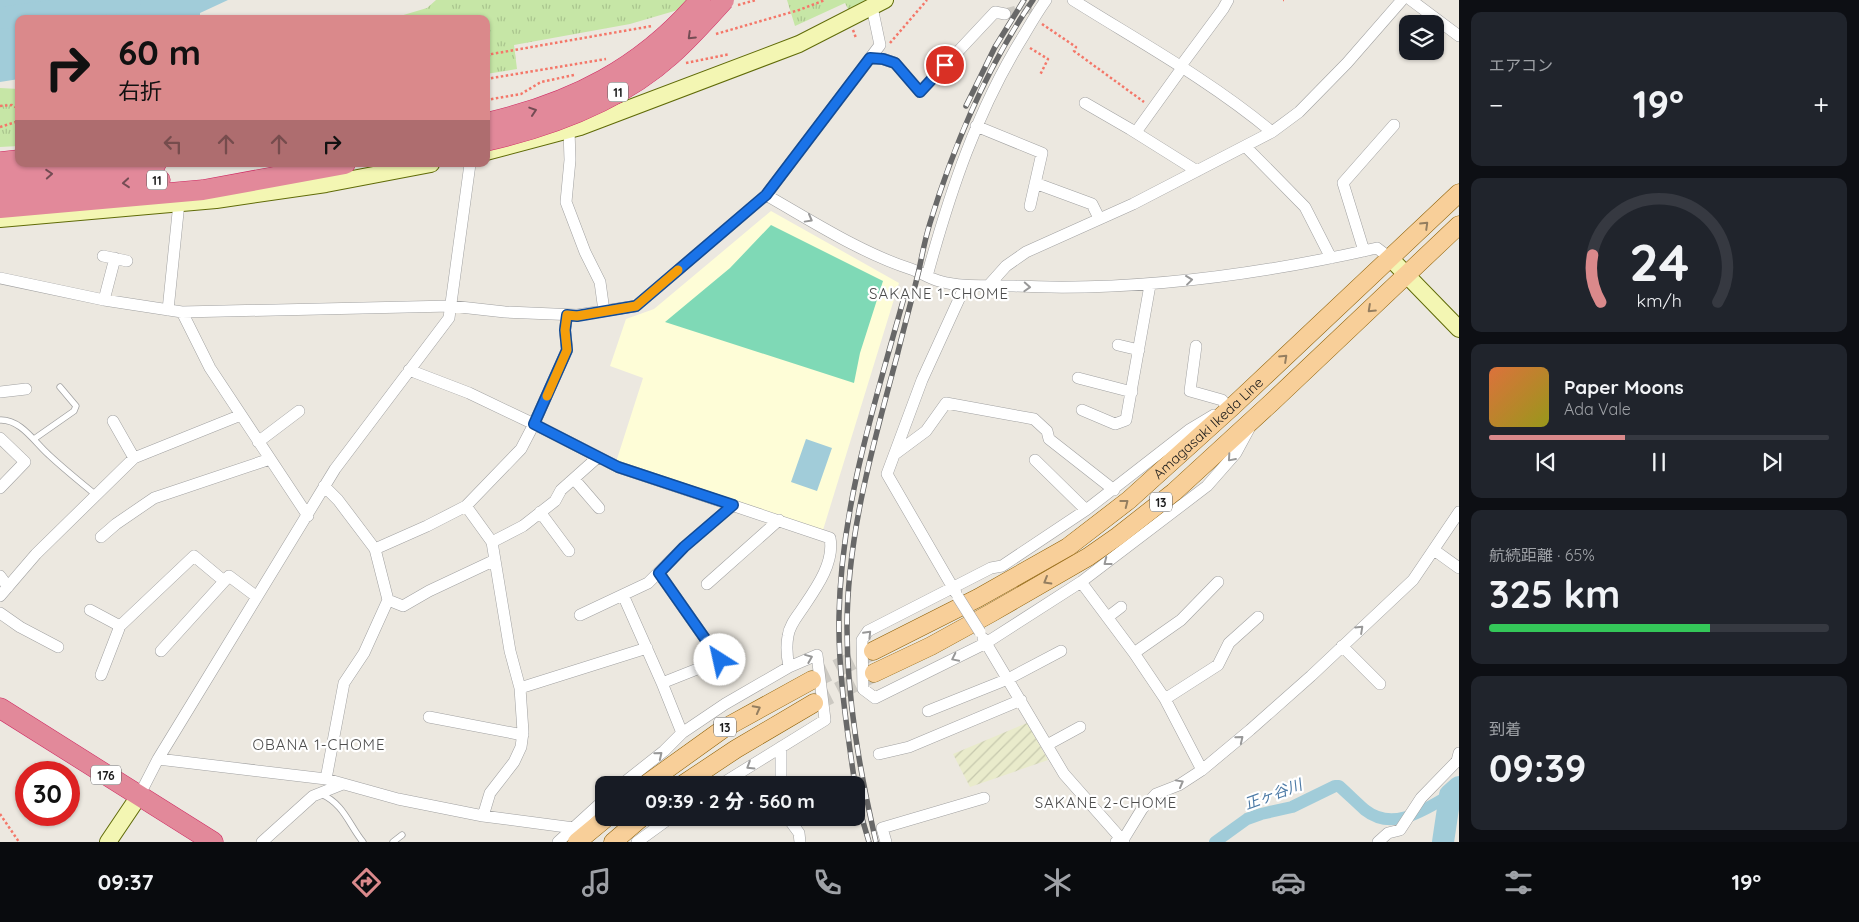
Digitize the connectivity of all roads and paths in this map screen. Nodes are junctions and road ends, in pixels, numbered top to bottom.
1 (700, 0) edge
2 (756, 0) edge
3 (927, 0) edge
4 (1073, 0) edge
5 (1228, 0) edge
6 (1402, 0) edge
7 (1411, 0) edge
8 (728, 3) edge
9 (879, 4) edge
10 (1042, 4) edge
11 (1005, 14) tunnel mouth
12 (1034, 18) junction
13 (652, 26) dead end
14 (1459, 36) edge
15 (1020, 41) junction
16 (880, 45) junction
17 (490, 54) edge
18 (870, 58) junction
19 (1181, 68) junction
20 (1040, 75) dead end
21 (1085, 103) dead end
22 (0, 106) edge
23 (15, 107) edge
24 (1153, 108) junction
25 (15, 122) edge
26 (490, 122) edge
27 (1394, 125) dead end
28 (976, 126) junction
29 (0, 127) edge
30 (569, 130) junction
31 (1136, 132) junction
32 (1272, 132) junction
33 (490, 140) edge
34 (1246, 146) junction
35 (490, 151) edge
36 (15, 160) edge
37 (0, 162) edge
38 (126, 167) edge
39 (286, 167) edge
40 (329, 167) edge
41 (415, 167) edge
42 (470, 167) edge
43 (1197, 171) junction
44 (0, 178) edge
45 (1036, 183) junction
46 (0, 193) edge
47 (1459, 193) edge
48 (766, 195) junction
49 (179, 203) junction
50 (1030, 206) dead end
51 (0, 208) edge
52 (1100, 218) junction
53 (0, 219) edge
54 (1458, 226) edge
55 (1364, 251) junction
56 (103, 256) dead end
57 (1331, 258) junction
58 (1390, 258) junction
59 (1407, 275) junction
60 (927, 276) junction
61 (0, 278) edge
62 (989, 285) junction
63 (1150, 285) junction
64 (965, 286) junction
65 (104, 300) junction
66 (451, 306) junction
67 (168, 310) junction
68 (604, 311) junction
69 (182, 312) junction
70 (567, 315) junction
71 (1459, 329) edge
72 (1118, 345) dead end
73 (1196, 346) dead end
74 (1139, 350) junction
75 (409, 370) junction
76 (1078, 378) dead end
77 (60, 388) dead end
78 (26, 389) dead end
79 (0, 392) edge
80 (1132, 392) junction
81 (1233, 403) junction
82 (1082, 410) dead end
83 (299, 411) dead end
84 (241, 415) junction
85 (1256, 416) junction
86 (0, 420) edge
87 (113, 421) dead end
88 (534, 424) junction
89 (0, 438) edge
90 (34, 439) junction
91 (258, 442) junction
92 (895, 454) junction
93 (598, 457) junction
94 (134, 458) junction
95 (270, 459) junction
96 (1035, 460) dead end
97 (574, 478) junction
98 (324, 486) junction
99 (0, 488) edge
100 (1114, 490) junction
101 (96, 495) junction
102 (733, 505) junction
103 (466, 506) junction
104 (599, 508) dead end
105 (1086, 510) junction
106 (540, 512) junction
107 (1459, 512) edge
108 (308, 516) junction
109 (779, 520) junction
110 (101, 537) dead end
111 (492, 542) junction
112 (375, 549) junction
113 (1434, 550) junction
114 (570, 551) dead end
115 (495, 560) junction
116 (1459, 568) edge
117 (659, 573) junction
118 (0, 576) edge
119 (224, 581) junction
120 (1081, 582) junction
121 (1218, 582) dead end
122 (707, 584) dead end
123 (8, 587) junction
124 (955, 592) junction
125 (623, 595) junction
126 (0, 596) edge
127 (257, 597) junction
128 (388, 600) junction
129 (1121, 607) dead end
130 (90, 610) dead end
131 (0, 613) edge
132 (580, 615) dead end
133 (1108, 617) junction
134 (1258, 617) dead end
135 (120, 626) junction
136 (986, 643) junction
137 (1342, 646) junction
138 (58, 647) dead end
139 (647, 648) junction
140 (161, 651) dead end
141 (873, 651) tunnel mouth
142 (1060, 651) dead end
143 (1134, 653) junction
144 (789, 667) junction
145 (874, 672) tunnel mouth
146 (101, 675) dead end
147 (1008, 679) junction
148 (812, 680) tunnel mouth
149 (662, 683) junction
150 (1380, 684) dead end
151 (520, 688) junction
152 (1165, 699) junction
153 (1021, 700) junction
154 (814, 703) tunnel mouth
155 (0, 709) edge
156 (928, 711) dead end
157 (429, 717) dead end
158 (1080, 727) dead end
159 (682, 733) junction
160 (523, 735) junction
161 (1047, 745) junction
162 (781, 747) junction
163 (1459, 752) edge
164 (879, 754) dead end
165 (158, 759) junction
166 (1202, 770) junction
167 (632, 776) edge
168 (657, 776) edge
169 (696, 776) edge
170 (734, 776) edge
171 (781, 776) edge
172 (326, 779) junction
173 (343, 784) junction
174 (319, 793) junction
175 (139, 796) junction
176 (984, 798) dead end
177 (595, 811) edge
178 (0, 814) edge
179 (483, 816) junction
180 (595, 824) edge
181 (632, 826) edge
182 (659, 826) edge
183 (794, 826) edge
184 (402, 835) dead end
185 (576, 835) edge
186 (1121, 841) edge
187 (19, 842) edge
188 (108, 842) edge
189 (213, 842) edge
190 (262, 842) edge
191 (364, 842) edge
192 (393, 842) edge
193 (558, 842) edge
194 (613, 842) edge
195 (637, 842) edge
196 (800, 842) edge
197 (886, 842) edge
198 (1378, 842) edge

26 -> 1 highway, 11, bridge
2 - 8 path
3 - 16 path
4 - 19 street
5 - 19 street
6 - 32 street
7 - 14 street
8 -> 33 highway, 11, bridge
9 - 16 street
9 - 30 street
10 - 12 street
11 - 18 street
12 - 15 street
12 - 24 path
13 - 17 path
15 - 20 path
15 - 28 street
16 - 18 street
18 - 48 street
19 - 24 street
19 - 32 street
21 - 31 street
22 - 23 path
24 - 31 street
25 - 29 path
27 - 55 street
28 - 45 street
28 - 60 street
30 - 35 street
30 - 68 street
31 - 43 street
32 - 34 street
34 - 43 street
34 - 57 street
36 - 37 highway
44 -> 38 highway, 11
39 -> 46 highway, 11
40 - 51 highway
41 - 49 street
42 - 66 street
43 - 52 street
45 - 50 street
45 - 52 street
58 -> 47 main road, Amagasaki Ikeda Line / 13
48 -> 60 street
48 - 68 street
49 - 53 street
49 - 67 street
52 - 62 street
54 - 59 main road, Amagasaki Ikeda Line / 13
55 - 57 street
55 - 58 street
56 - 65 street
63 -> 57 street
58 - 59 street
81 -> 58 main road, Amagasaki Ikeda Line / 13
59 - 71 street
59 -> 85 main road, Amagasaki Ikeda Line / 13
60 - 64 street
61 - 65 street
62 -> 63 street
62 - 64 street
63 - 74 street
64 - 92 street
65 - 67 street
66 - 69 street
66 - 70 street
66 - 75 street
67 - 69 street
68 - 70 street
69 - 84 street
70 - 88 street
72 - 74 street
73 - 81 street
74 - 80 street
75 - 88 street
75 - 98 street
76 - 80 street
77 - 90 lane
78 - 79 street
80 - 82 street
81 - 100 street
141 -> 81 main road, Amagasaki Ikeda Line / 13
83 - 91 street
84 - 91 street
84 - 94 street
85 -> 120 street
85 -> 145 main road, Amagasaki Ikeda Line / 13
86 - 90 lane
87 - 94 street
88 - 93 street
88 - 103 street
89 - 99 street
90 - 101 lane
91 - 95 street
92 - 100 street
92 - 124 street
93 - 97 street
93 - 102 street
94 - 101 street
95 - 108 street
95 - 110 street
96 - 105 street
97 - 104 street
97 - 106 street
98 - 108 street
98 - 112 street
100 - 105 street
101 - 123 street
102 - 109 street
102 - 117 street
103 - 111 street
103 - 112 street
105 - 124 street
106 - 111 street
106 - 114 street
107 - 113 street
108 - 127 street
109 - 122 street
109 - 144 street
111 - 115 street
112 - 128 street
113 - 116 street
137 -> 113 street
115 - 128 street
115 - 151 street
117 - 125 street
117 - 149 street
118 - 123 street
119 - 127 street
119 - 135 street
119 - 140 street
120 - 133 street
120 - 136 street
121 - 143 street
123 - 126 street
124 - 136 street, bridge
136 -> 124 street
125 - 132 street
125 - 139 street
127 - 165 street
128 - 172 street
129 - 133 street
130 - 135 street
131 - 138 street
133 - 143 street
134 - 152 street
135 - 146 street
136 - 147 street
137 - 150 street
166 -> 137 street
139 - 149 street
139 - 151 street
142 - 147 street
143 - 152 street
144 - 159 street
144 -> 162 street
147 - 153 street
147 - 156 street
168 -> 148 main road, 13
149 - 159 street
151 - 160 street
152 - 166 street
153 - 161 street
153 - 164 street
154 - 169 main road, 13
155 - 175 highway, 176
157 - 160 street
158 - 161 street
167 -> 159 street
160 - 179 street
161 - 186 street
162 -> 170 street
162 - 171 street
163 - 198 street
165 - 172 street
165 - 175 street
186 -> 166 street
172 - 173 street
173 - 174 street
173 - 179 street
174 - 190 street
174 - 191 lane
175 - 188 street
175 - 189 highway, 176
176 - 197 street
177 - 185 street
178 - 187 path
179 - 185 street
180 - 185 main road
181 - 194 main road
182 - 195 street
183 - 196 street
184 - 192 lane
185 - 193 street

